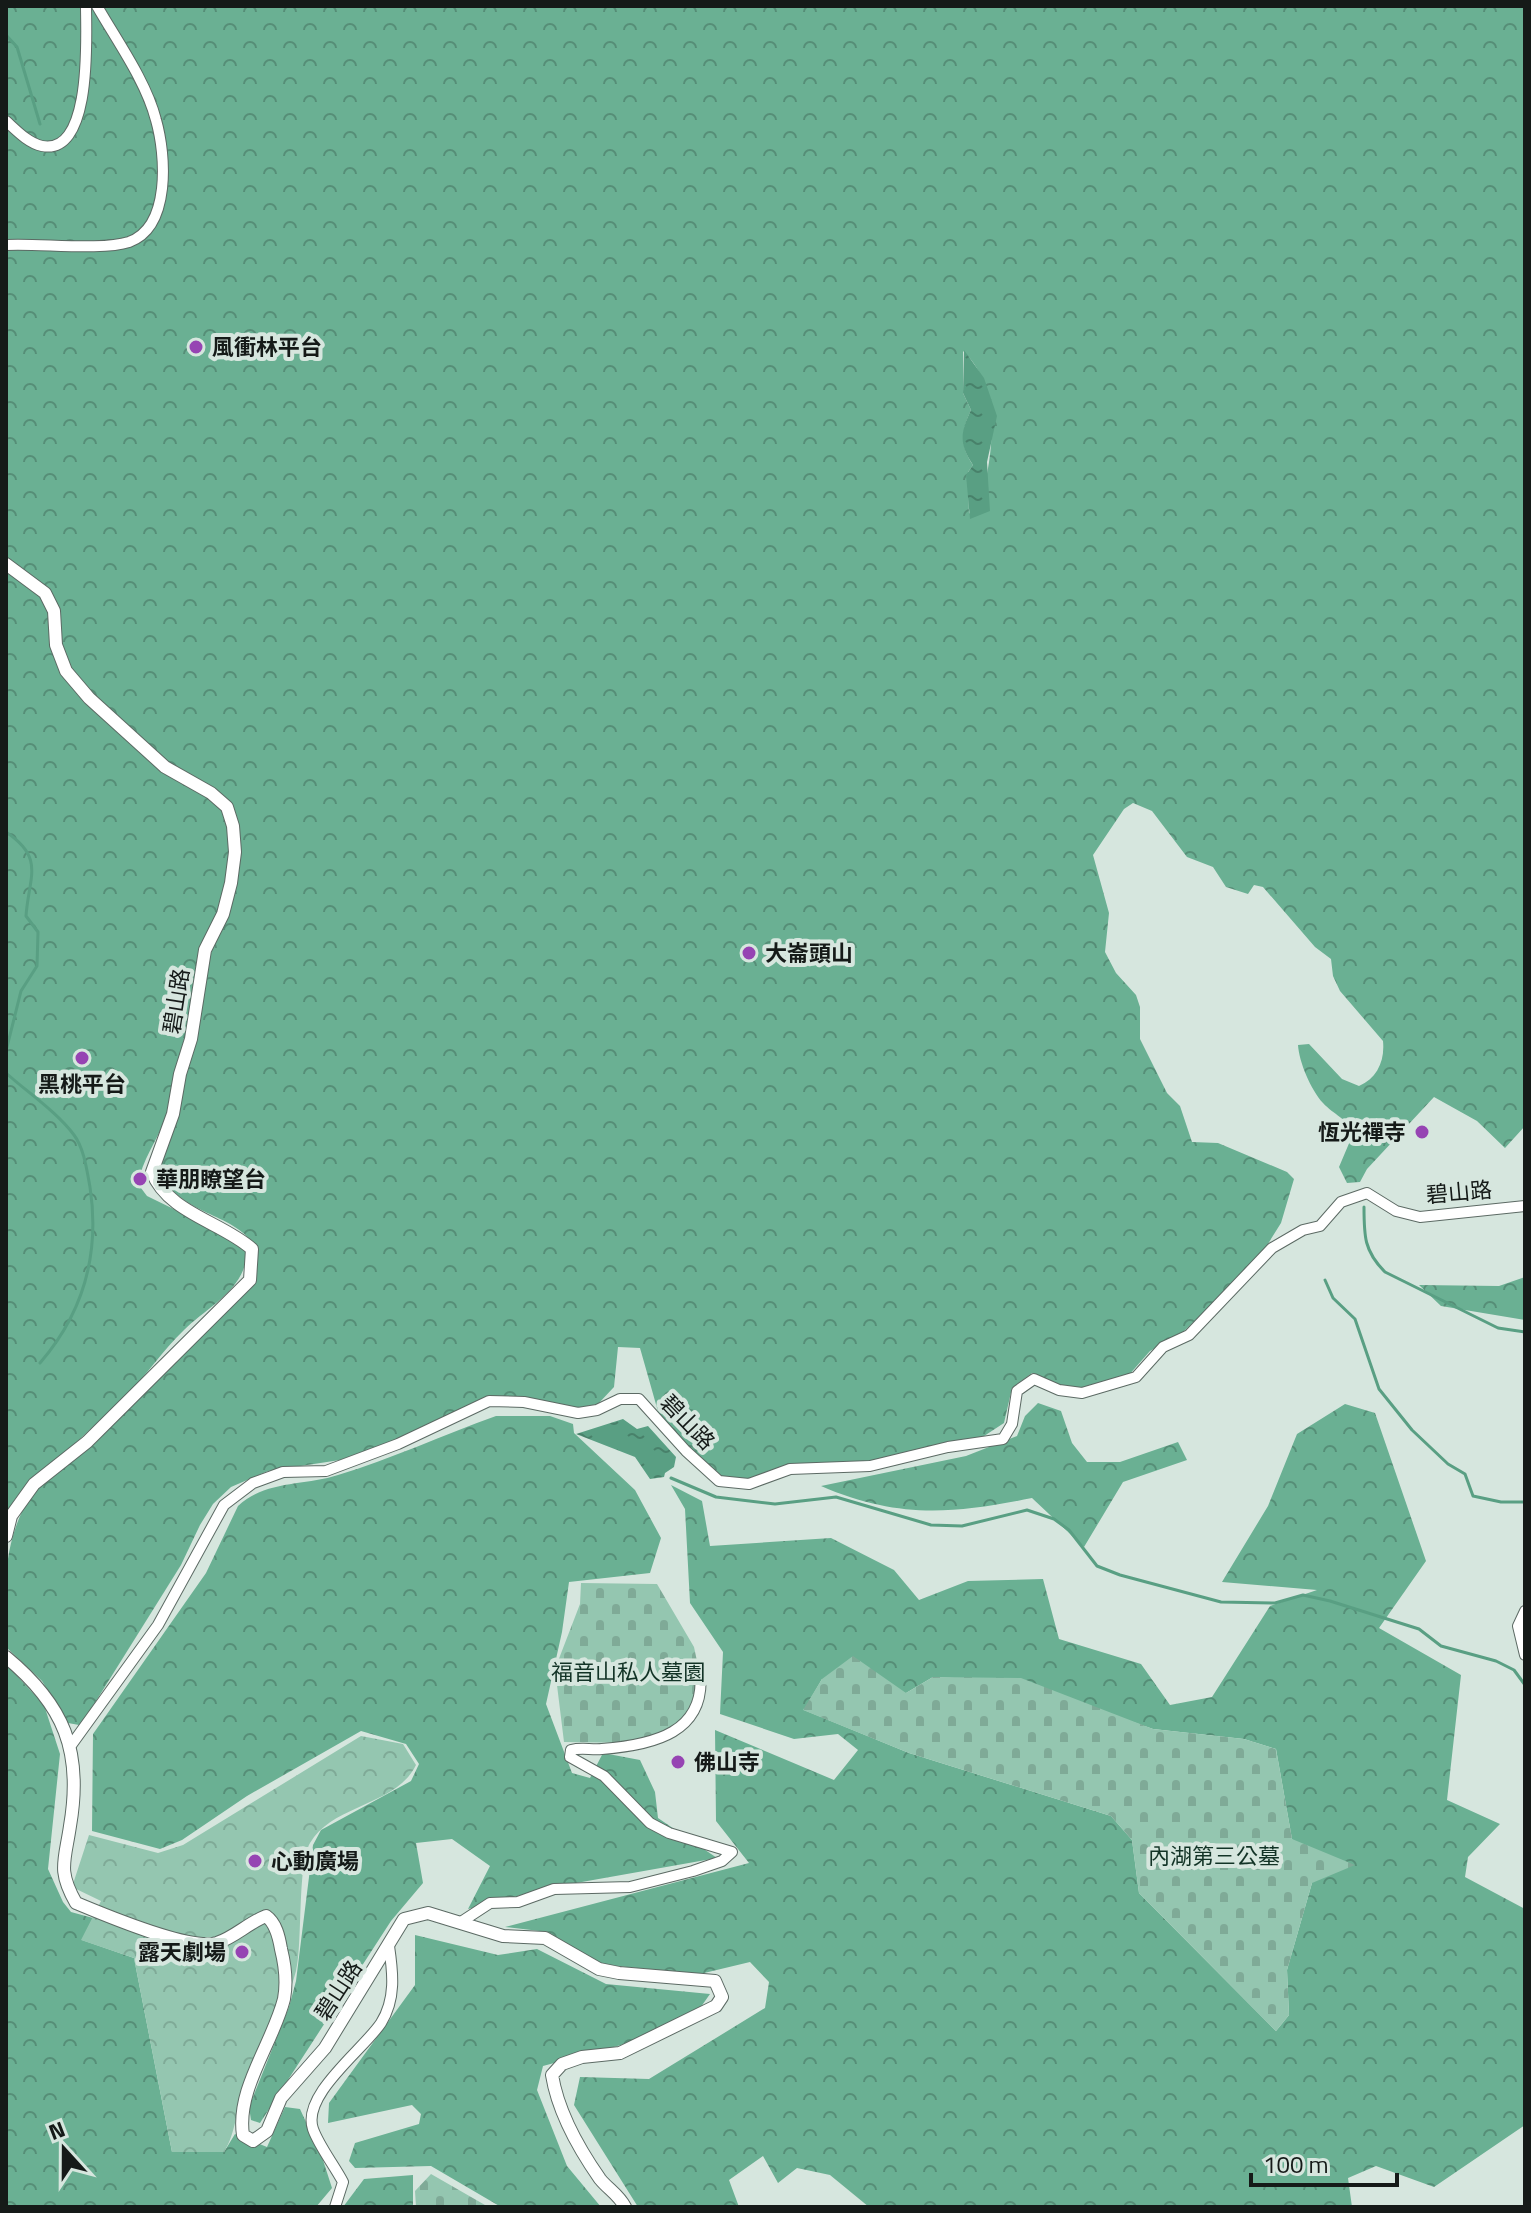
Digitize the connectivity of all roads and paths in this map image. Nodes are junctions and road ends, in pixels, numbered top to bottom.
1 (86, 6) edge
2 (97, 6) edge
3 (6, 121) edge
4 (6, 245) edge
5 (6, 564) edge
6 (1525, 1206) edge
7 (6, 1536) edge
8 (1525, 1611) edge
9 (1525, 1655) edge
10 (6, 1657) edge
11 (700, 1671) dead end
12 (72, 1744) junction
13 (461, 1922) junction
14 (389, 1946) junction
15 (335, 2207) edge
16 (625, 2207) edge

1 - 3 street
2 - 4 street
5 - 7 street, 碧山路
6 - 12 street, 碧山路
8 - 9 street
10 - 12 street, 碧山路
11 - 13 street
12 - 14 street, 碧山路
13 - 14 street, 碧山路
13 - 16 street, 碧山路
14 - 15 street

